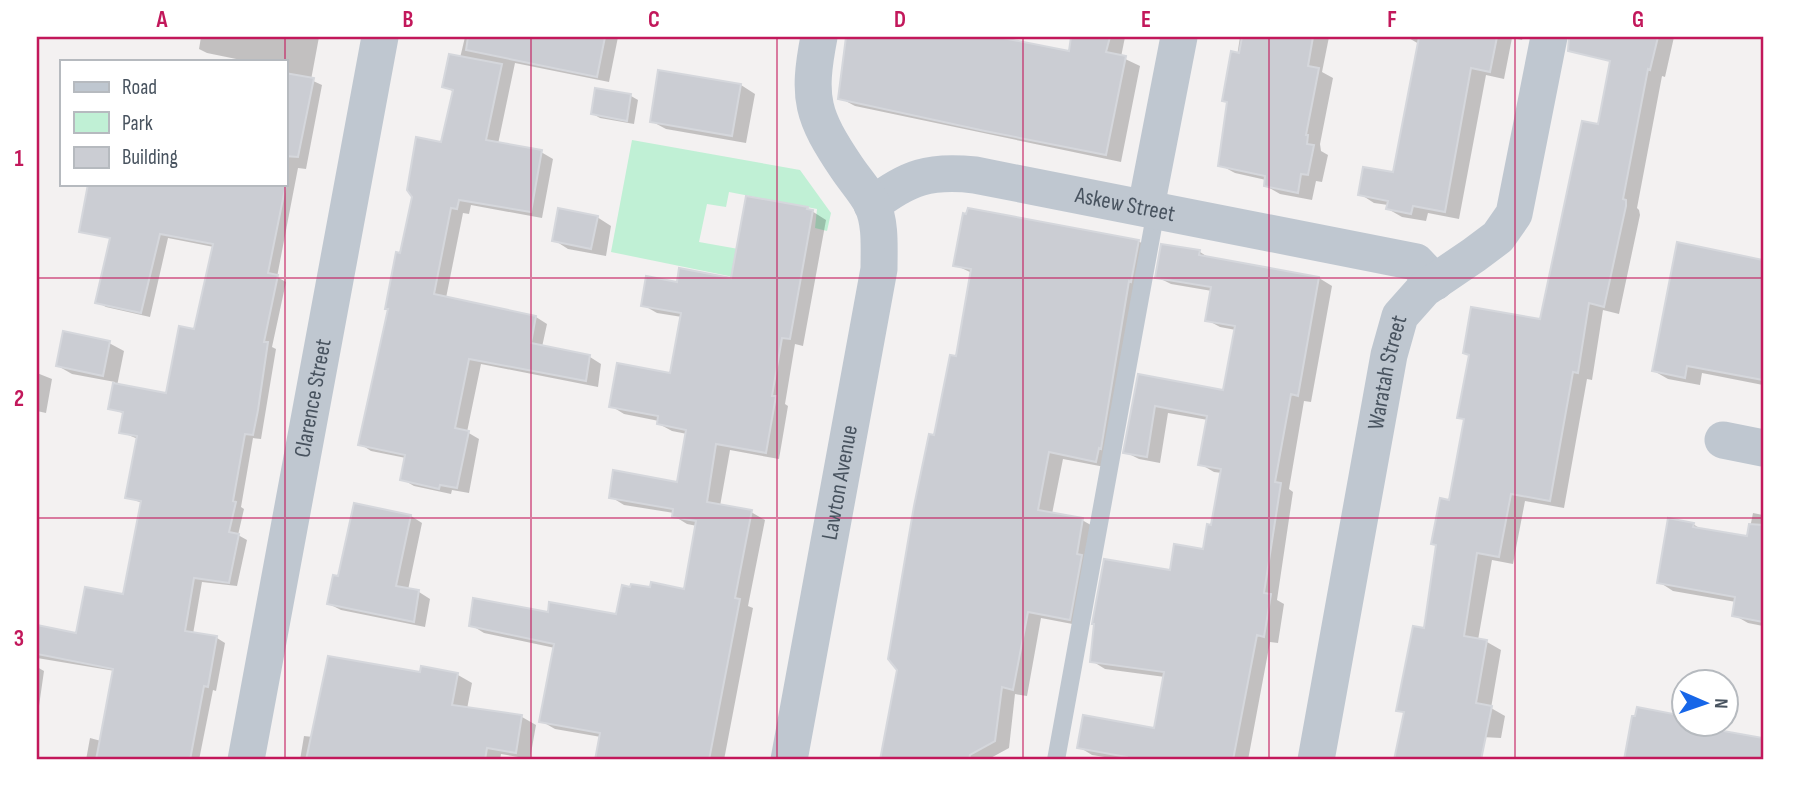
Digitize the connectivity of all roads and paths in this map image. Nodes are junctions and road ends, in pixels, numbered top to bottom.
1 (380, 37) edge
2 (819, 37) edge
3 (1179, 37) edge
4 (1549, 37) edge
5 (872, 205) junction
6 (1151, 209) junction
7 (1435, 282) junction
8 (1723, 440) dead end
9 (1763, 448) edge
10 (246, 760) edge
11 (789, 760) edge
12 (1056, 760) edge
13 (1316, 760) edge

1 - 10 street, Clarence Street
2 - 5 street
3 - 6 street
4 - 7 street, Waratah Street
5 - 6 street, Askew Street
5 - 11 street, Lawton Avenue
6 - 7 street, Askew Street
6 - 12 lane
7 - 13 street, Waratah Street
8 - 9 street

